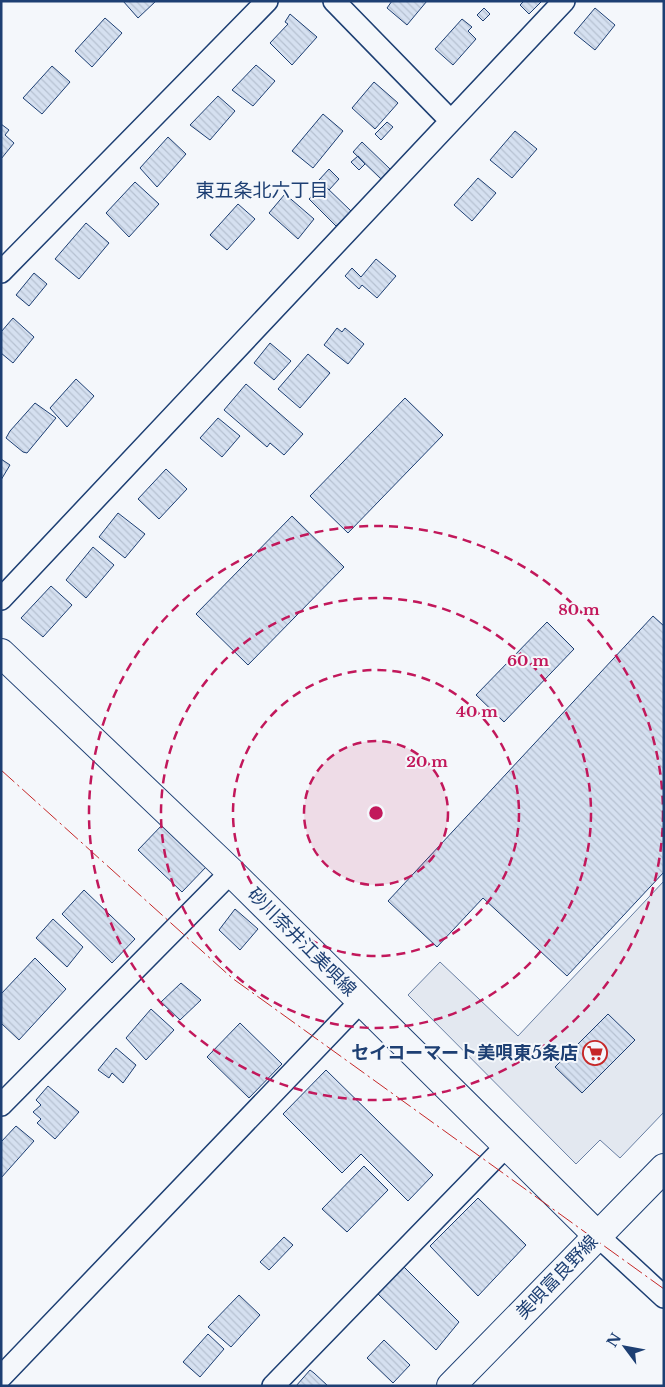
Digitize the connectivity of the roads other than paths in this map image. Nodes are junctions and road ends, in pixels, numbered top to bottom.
1 (267, 1) edge
2 (334, 1) edge
3 (564, 1) edge
4 (451, 121) junction
5 (1, 272) edge
6 (1, 599) edge
7 (1, 653) edge
8 (231, 872) junction
9 (361, 1001) junction
10 (1, 1105) edge
11 (507, 1145) junction
12 (664, 1168) edge
13 (598, 1236) junction
14 (664, 1297) edge
15 (1, 1377) edge
16 (273, 1386) edge
17 (451, 1386) edge

1 - 5 street
2 - 4 street
3 - 4 street
4 - 6 street
7 - 8 main road, 砂川奈井江美唄線
8 - 9 main road, 砂川奈井江美唄線
8 - 10 street
9 - 11 main road, 砂川奈井江美唄線
9 - 15 street
11 - 13 main road, 砂川奈井江美唄線
11 - 16 street
12 - 13 main road, 美唄富良野線
13 - 14 street
13 - 17 main road, 美唄富良野線

